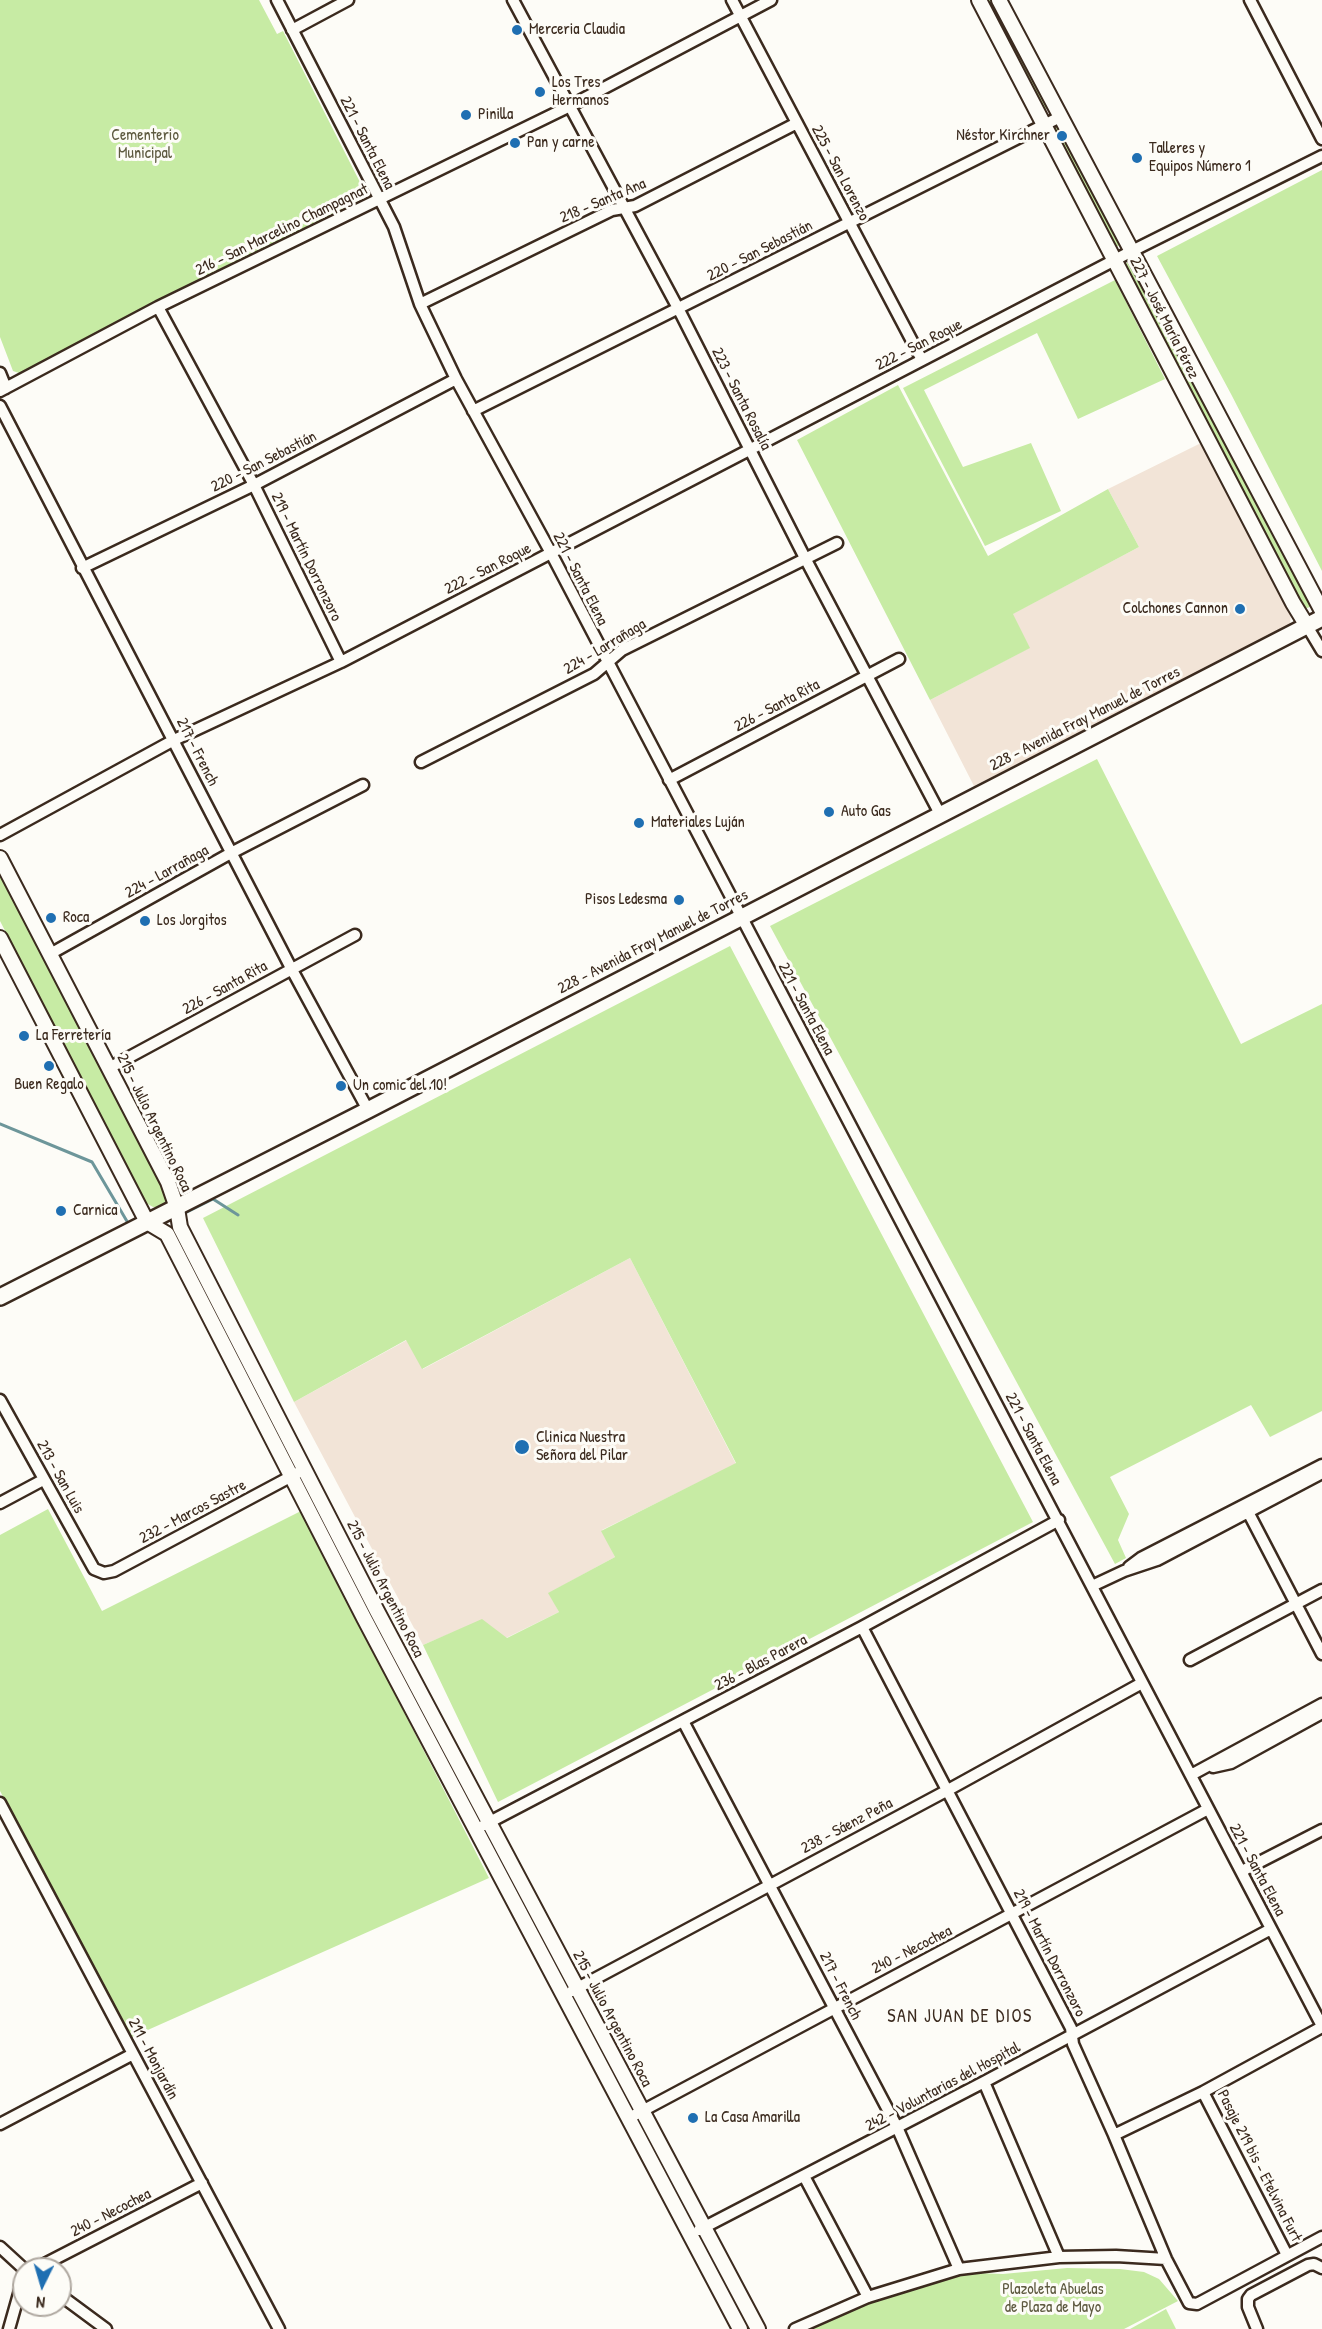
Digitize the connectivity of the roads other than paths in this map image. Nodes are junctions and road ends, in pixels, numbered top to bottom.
1 (277, 0) edge
2 (348, 0) edge
3 (513, 0) edge
4 (732, 0) edge
5 (771, 0) edge
6 (979, 0) edge
7 (999, 0) edge
8 (1250, 0) edge
9 (740, 16) junction
10 (292, 30) junction
11 (568, 107) junction
12 (1060, 117) junction
13 (797, 123) junction
14 (1044, 125) junction
15 (1322, 139) edge
16 (1322, 156) edge
17 (379, 200) junction
18 (623, 208) junction
19 (849, 222) junction
20 (1132, 251) junction
21 (1116, 260) junction
22 (420, 304) junction
23 (158, 307) junction
24 (679, 310) junction
25 (922, 360) junction
26 (0, 373) edge
27 (456, 378) junction
28 (3, 389) edge
29 (0, 406) edge
30 (474, 411) junction
31 (750, 450) junction
32 (254, 485) junction
33 (837, 543) dead end
34 (551, 554) junction
35 (805, 558) junction
36 (82, 568) junction
37 (1322, 611) edge
38 (1322, 618) edge
39 (1307, 626) junction
40 (1322, 651) edge
41 (899, 659) dead end
42 (341, 662) junction
43 (607, 663) junction
44 (867, 675) junction
45 (174, 740) junction
46 (421, 762) dead end
47 (669, 780) junction
48 (363, 785) dead end
49 (940, 814) junction
50 (0, 835) edge
51 (231, 853) junction
52 (0, 858) edge
53 (740, 917) junction
54 (355, 935) dead end
55 (0, 938) edge
56 (50, 954) junction
57 (291, 968) junction
58 (109, 1068) junction
59 (368, 1110) junction
60 (177, 1208) junction
61 (147, 1222) junction
62 (0, 1297) edge
63 (0, 1400) edge
64 (1322, 1465) edge
65 (305, 1469) junction
66 (1322, 1473) edge
67 (292, 1476) junction
68 (43, 1480) junction
69 (0, 1503) edge
70 (1246, 1508) junction
71 (1059, 1520) junction
72 (94, 1569) joint
73 (1092, 1586) junction
74 (1322, 1590) edge
75 (1296, 1604) junction
76 (862, 1627) junction
77 (1322, 1654) edge
78 (1190, 1660) dead end
79 (1142, 1683) junction
80 (1322, 1704) edge
81 (1322, 1713) edge
82 (683, 1721) junction
83 (1207, 1768) junction
84 (1191, 1775) junction
85 (948, 1790) junction
86 (0, 1803) edge
87 (1208, 1809) junction
88 (489, 1822) junction
89 (476, 1828) junction
90 (1322, 1830) edge
91 (1242, 1871) junction
92 (770, 1883) junction
93 (1013, 1915) junction
94 (1271, 1929) junction
95 (570, 1991) junction
96 (834, 2008) junction
97 (1322, 2026) edge
98 (1072, 2036) junction
99 (133, 2054) junction
100 (984, 2082) junction
101 (1203, 2091) junction
102 (635, 2114) junction
103 (0, 2124) edge
104 (897, 2127) junction
105 (1114, 2135) junction
106 (804, 2176) junction
107 (202, 2183) junction
108 (704, 2228) junction
109 (690, 2234) junction
110 (1322, 2237) edge
111 (0, 2247) edge
112 (1287, 2255) junction
113 (58, 2257) edge
114 (1059, 2257) junction
115 (12, 2258) edge
116 (1166, 2259) junction
117 (1322, 2268) edge
118 (959, 2269) junction
119 (868, 2297) junction
120 (72, 2304) edge
121 (106, 2329) edge
122 (279, 2329) edge
123 (740, 2329) edge
124 (758, 2329) edge
125 (795, 2329) edge
126 (1257, 2329) edge

1 - 10 street, 221 - Santa Elena
2 - 10 street
3 - 11 street, 223 - Santa Rosalía
4 - 9 street, 225 - San Lorenzo
5 - 9 street, 216 - San Marcelino Champagnat
6 - 14 street, 227 - José María Pérez
7 - 12 street, 227 - José María Pérez
8 - 15 street
9 - 11 street, 216 - San Marcelino Champagnat
9 - 13 street, 225 - San Lorenzo
10 - 17 street, 221 - Santa Elena
11 - 17 street, 216 - San Marcelino Champagnat
11 - 18 street, 223 - Santa Rosalía
12 - 14 street, 220 - San Sebastián
12 - 20 street, 227 - José María Pérez
13 - 18 street, 218 - Santa Ana
13 - 19 street, 225 - San Lorenzo
14 - 19 street, 220 - San Sebastián
14 - 21 street, 227 - José María Pérez
16 - 20 street
17 - 22 street, 221 - Santa Elena
17 - 23 street, 216 - San Marcelino Champagnat
18 - 22 street, 218 - Santa Ana
18 - 24 street, 223 - Santa Rosalía
19 - 24 street, 220 - San Sebastián
19 - 25 street, 225 - San Lorenzo
20 - 21 street, 222 - San Roque
20 - 37 street, 227 - José María Pérez
21 - 25 street, 222 - San Roque
21 - 39 street, 227 - José María Pérez
22 - 27 street, 221 - Santa Elena
23 - 28 street, 216 - San Marcelino Champagnat
23 - 32 street, 219 - Martín Dorronzoro
24 - 30 street, 220 - San Sebastián
24 - 31 street, 223 - Santa Rosalía
25 - 31 street, 222 - San Roque
26 - 28 street
27 - 30 street, 221 - Santa Elena
27 - 32 street, 220 - San Sebastián
29 - 36 street, 217 - French
30 - 34 street, 221 - Santa Elena
31 - 34 street, 222 - San Roque
31 - 35 street, 223 - Santa Rosalía
32 - 36 street, 220 - San Sebastián
32 - 42 street, 219 - Martín Dorronzoro
33 - 35 street, 224 - Larrañaga
34 - 42 street, 222 - San Roque
34 - 43 street, 221 - Santa Elena
35 - 43 street, 224 - Larrañaga
35 - 44 street, 223 - Santa Rosalía
36 - 45 street, 217 - French
38 - 39 main road, 228 - Avenida Fray Manuel de Torres
39 - 40 street, 227 - José María Pérez
39 - 49 main road, 228 - Avenida Fray Manuel de Torres
41 - 44 street, 226 - Santa Rita
42 - 45 street, 222 - San Roque
43 - 46 street, 224 - Larrañaga
43 - 47 street, 221 - Santa Elena
44 - 47 street, 226 - Santa Rita
44 - 49 street, 223 - Santa Rosalía
45 - 50 street, 222 - San Roque
45 - 51 street, 217 - French
47 - 53 street, 221 - Santa Elena
48 - 51 street, 224 - Larrañaga
49 - 53 main road, 228 - Avenida Fray Manuel de Torres
51 - 56 street, 224 - Larrañaga
51 - 57 street, 217 - French
52 - 56 street, 215 - Julio Argentino Roca
53 - 59 main road, 228 - Avenida Fray Manuel de Torres
53 - 71 street, 221 - Santa Elena
54 - 57 street, 226 - Santa Rita
55 - 61 street, 215 - Julio Argentino Roca
56 - 58 street, 215 - Julio Argentino Roca
57 - 58 street, 226 - Santa Rita
57 - 59 street, 217 - French
58 - 60 street, 215 - Julio Argentino Roca
59 - 60 main road, 228 - Avenida Fray Manuel de Torres
60 - 61 main road, 228 - Avenida Fray Manuel de Torres
60 - 65 street, 215 - Julio Argentino Roca
61 - 62 main road, 228 - Avenida Fray Manuel de Torres
61 - 67 street, 215 - Julio Argentino Roca
63 - 68 street, 213 - San Luis
64 - 70 street
65 - 67 street, 232 - Marcos Sastre
65 - 88 street, 215 - Julio Argentino Roca
66 - 70 street
67 - 72 street, 232 - Marcos Sastre
67 - 89 street, 215 - Julio Argentino Roca
68 - 69 street
68 - 72 street, 213 - San Luis
70 - 73 street
70 - 75 street
71 - 73 street, 221 - Santa Elena
71 - 76 street, 236 - Blas Parera
73 - 79 street, 221 - Santa Elena
74 - 75 street
75 - 77 street
75 - 78 street
76 - 82 street, 236 - Blas Parera
76 - 85 street, 219 - Martín Dorronzoro
79 - 84 street, 221 - Santa Elena
79 - 85 street, 238 - Sáenz Peña
80 - 83 street
81 - 83 street
82 - 88 street, 236 - Blas Parera
82 - 92 street, 217 - French
83 - 84 street
84 - 87 street, 221 - Santa Elena
85 - 92 street, 238 - Sáenz Peña
85 - 93 street, 219 - Martín Dorronzoro
86 - 99 street, 211 - Monjardín
87 - 91 street, 221 - Santa Elena
87 - 93 street, 240 - Necochea
88 - 89 street, 236 - Blas Parera
88 - 95 street, 215 - Julio Argentino Roca
89 - 95 street, 215 - Julio Argentino Roca
90 - 91 street
91 - 94 street, 221 - Santa Elena
92 - 95 street, 238 - Sáenz Peña
92 - 96 street, 217 - French
93 - 96 street, 240 - Necochea
93 - 98 street, 219 - Martín Dorronzoro
94 - 97 street, 221 - Santa Elena
94 - 98 street, 242 - Voluntarias del Hospital
95 - 102 street, 215 - Julio Argentino Roca
96 - 102 street, 240 - Necochea
96 - 104 street, 217 - French
97 - 101 street
98 - 100 street, 242 - Voluntarias del Hospital
98 - 105 street, 219 - Martín Dorronzoro
99 - 103 street
99 - 107 street, 211 - Monjardín
100 - 104 street, 242 - Voluntarias del Hospital
100 - 114 street
101 - 105 street
101 - 112 street, Pasaje 219 bis - Etelvina Furt
102 - 108 street, 215 - Julio Argentino Roca
102 - 109 street, 215 - Julio Argentino Roca
104 - 106 street, 242 - Voluntarias del Hospital
104 - 118 street, 217 - French
105 - 116 street, 219 - Martín Dorronzoro
106 - 108 street, 242 - Voluntarias del Hospital
106 - 119 street
107 - 113 street, 240 - Necochea
107 - 122 street, 211 - Monjardín
108 - 109 street, 242 - Voluntarias del Hospital
108 - 124 street, 215 - Julio Argentino Roca
109 - 123 street, 215 - Julio Argentino Roca
110 - 112 street
111 - 115 street
112 - 116 street, 219 - Martín Dorronzoro
114 - 116 street
114 - 118 street
117 - 126 street
118 - 119 street
119 - 125 street
120 - 121 street

